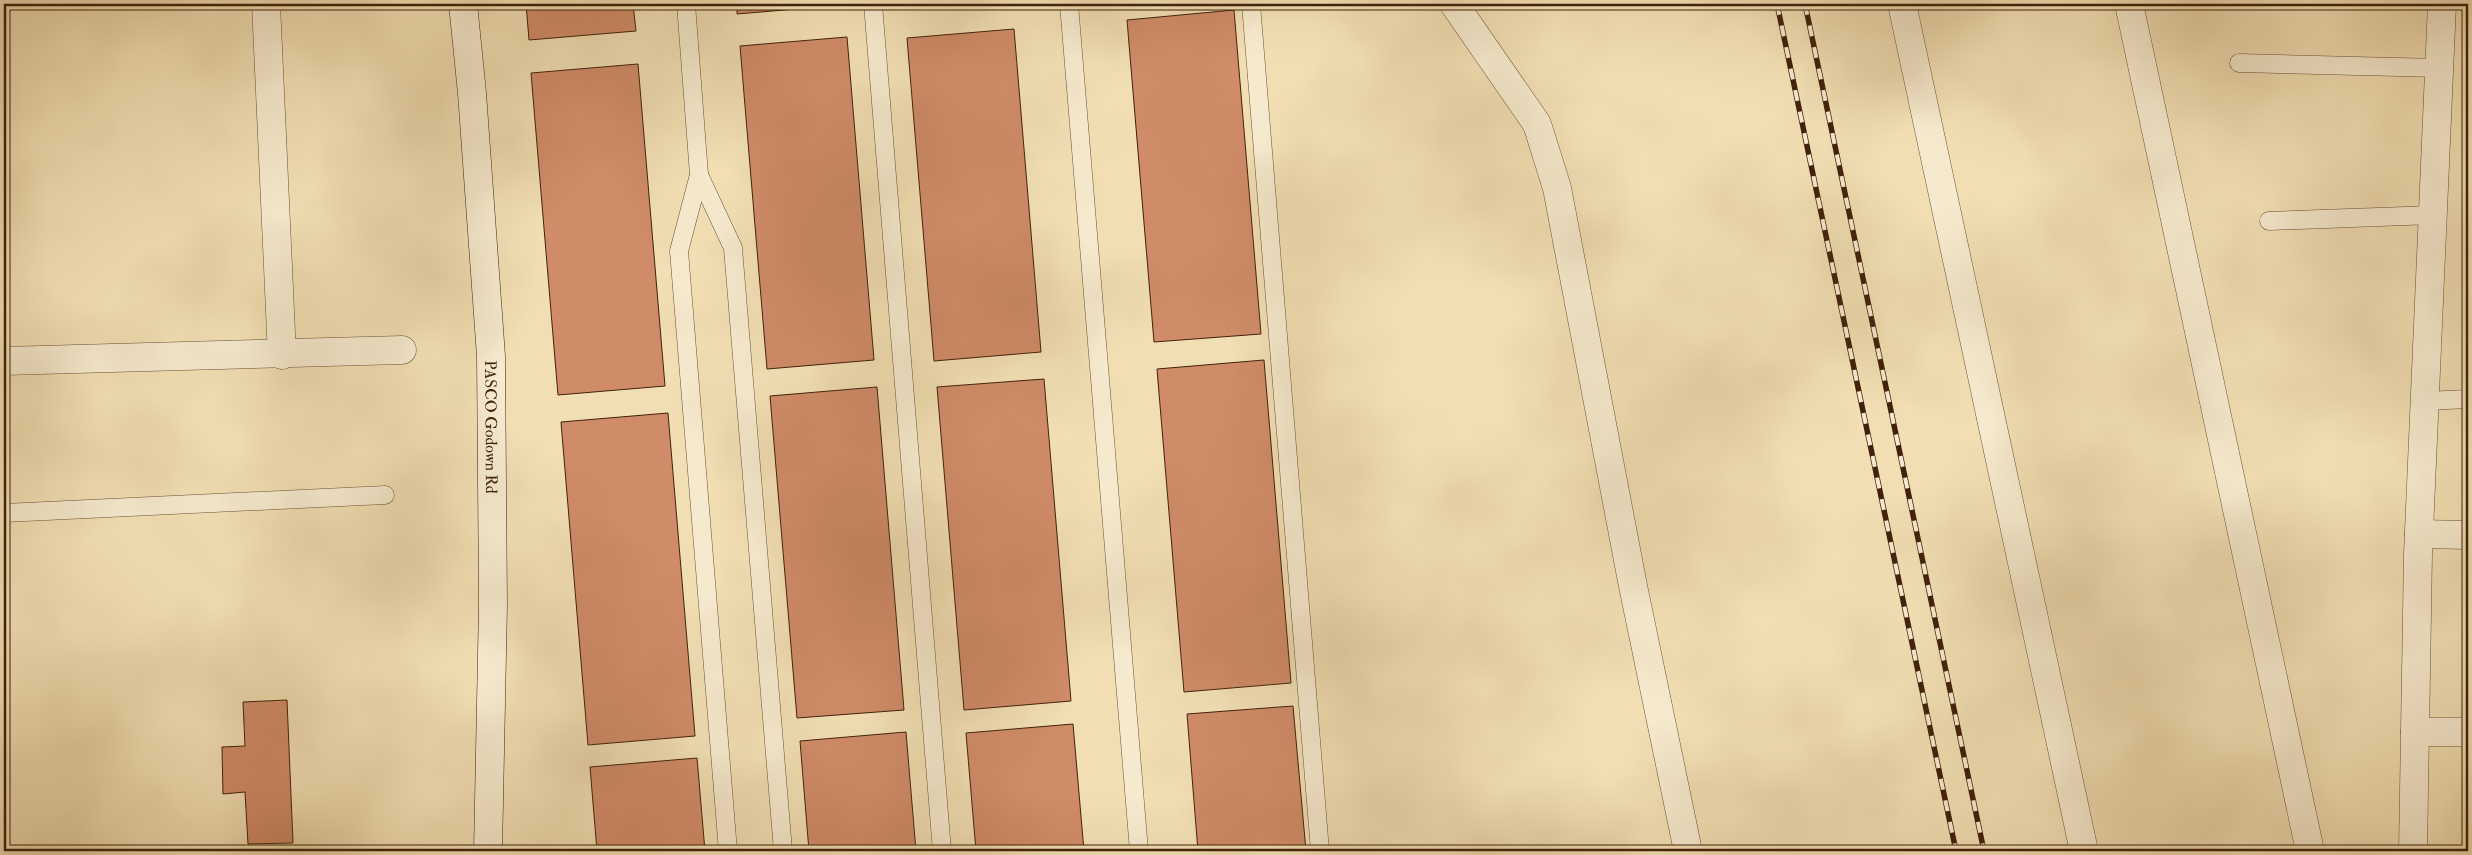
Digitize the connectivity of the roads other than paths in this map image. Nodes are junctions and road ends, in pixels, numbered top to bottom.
1 (266, 4) edge
2 (463, 4) edge
3 (686, 4) edge
4 (873, 4) edge
5 (1069, 4) edge
6 (1251, 4) edge
7 (1454, 4) edge
8 (1902, 4) edge
9 (2129, 4) edge
10 (2442, 4) edge
11 (2239, 63) dead end
12 (2439, 68) junction
13 (699, 175) junction
14 (2433, 215) junction
15 (2268, 221) dead end
16 (402, 350) dead end
17 (282, 355) junction
18 (4, 361) edge
19 (2468, 399) edge
20 (2425, 401) junction
21 (385, 496) dead end
22 (4, 513) edge
23 (2419, 534) junction
24 (2468, 535) edge
25 (2415, 732) junction
26 (2468, 732) edge
27 (488, 851) edge
28 (728, 851) edge
29 (783, 851) edge
30 (942, 851) edge
31 (1139, 851) edge
32 (1320, 851) edge
33 (1688, 851) edge
34 (2084, 851) edge
35 (2310, 851) edge
36 (2413, 851) edge

1 - 17 street
2 - 27 street, PASCO Godown Rd
3 - 13 lane
4 - 30 lane
5 - 31 lane
6 - 32 lane
7 - 33 street
8 - 34 street
9 - 35 street
10 - 12 street
11 - 12 lane
12 - 14 street
13 - 28 lane
13 - 29 lane
14 - 15 lane
14 - 20 street
16 - 17 street
17 - 18 street
19 - 20 lane
20 - 23 street
21 - 22 lane
23 - 24 street
23 - 25 street
25 - 26 street
25 - 36 street

